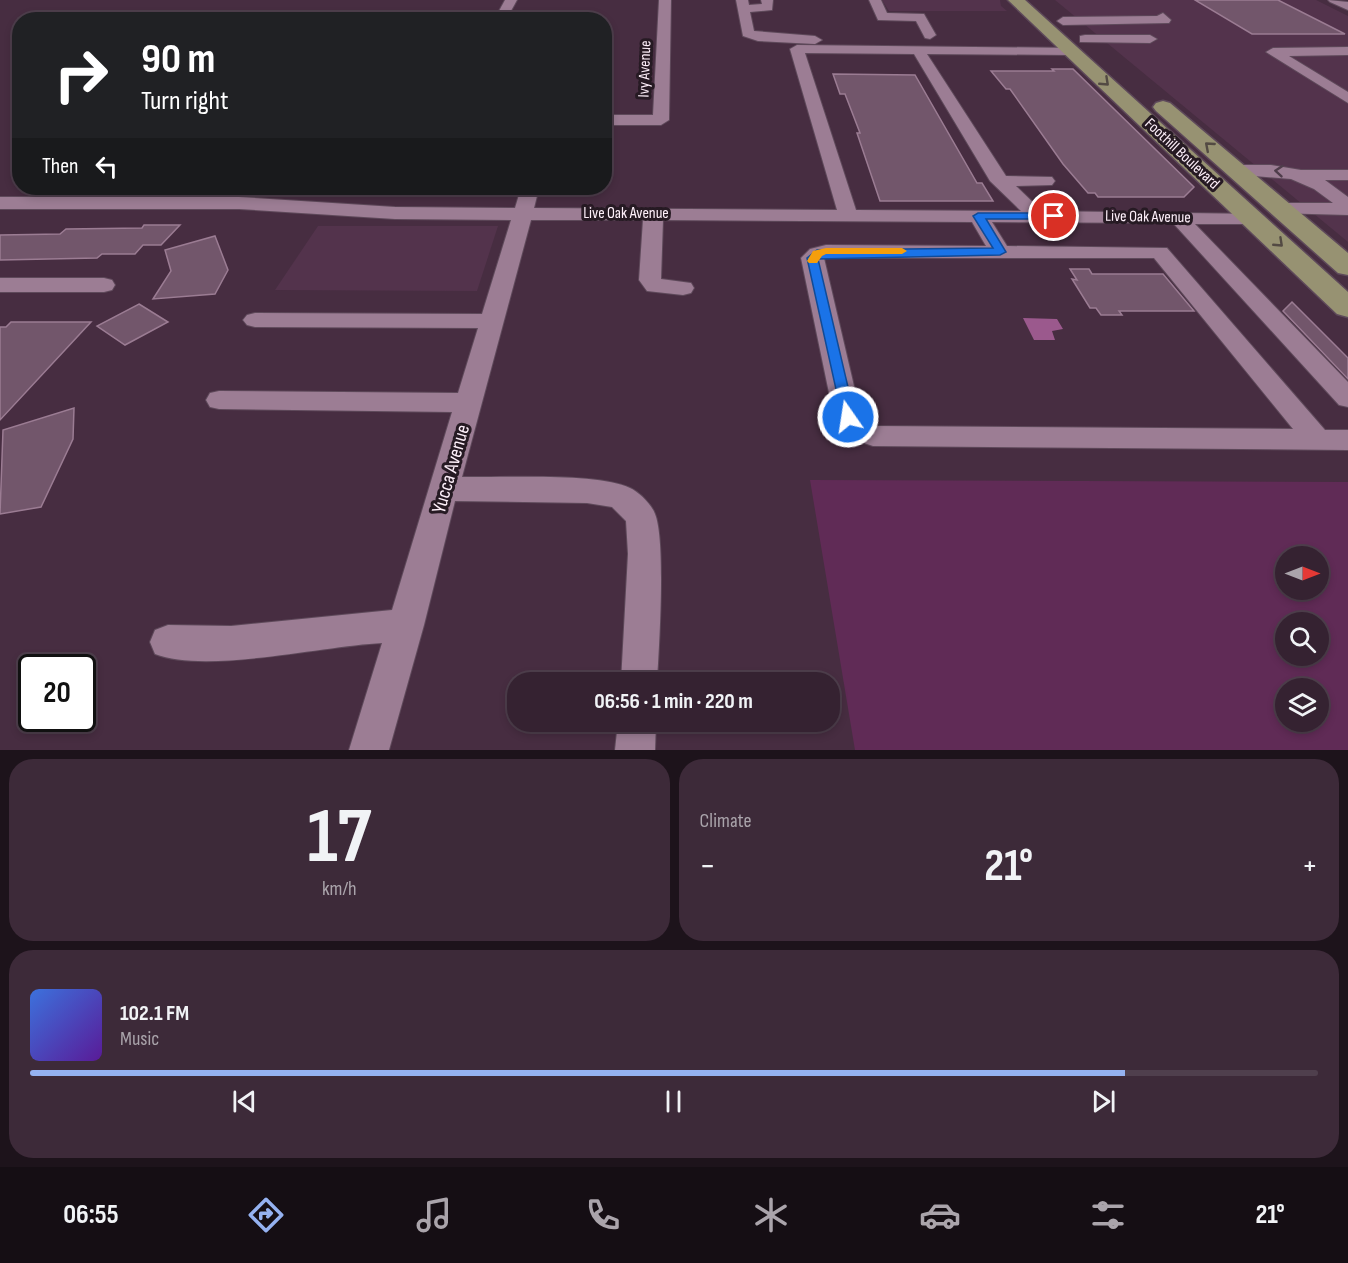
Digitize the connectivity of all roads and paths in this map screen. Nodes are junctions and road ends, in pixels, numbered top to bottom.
1 (665, 0) edge
2 (767, 0) edge
3 (875, 0) edge
4 (1016, 0) edge
5 (1038, 0) edge
6 (1334, 0) edge
7 (742, 4) edge
8 (1348, 6) edge
9 (1163, 17) dead end
10 (773, 24) dead end
11 (1062, 37) junction
12 (771, 38) junction
13 (922, 38) junction
14 (1150, 39) dead end
15 (1348, 51) edge
16 (1348, 98) edge
17 (612, 120) edge
18 (1236, 170) junction
19 (1305, 175) junction
20 (1348, 175) edge
21 (1046, 180) dead end
22 (1003, 186) junction
23 (527, 200) edge
24 (0, 203) edge
25 (1348, 207) edge
26 (1282, 209) junction
27 (653, 213) junction
28 (848, 214) junction
29 (990, 216) junction
30 (1036, 216) junction
31 (1178, 217) junction
32 (1251, 218) junction
33 (1000, 252) junction
34 (1160, 252) junction
35 (1211, 253) junction
36 (1348, 267) edge
37 (0, 285) edge
38 (104, 285) dead end
39 (683, 288) dead end
40 (1348, 308) edge
41 (255, 320) dead end
42 (493, 321) junction
43 (1348, 398) edge
44 (219, 400) dead end
45 (469, 403) junction
46 (1318, 440) junction
47 (1348, 440) edge
48 (445, 489) junction
49 (407, 625) junction
50 (168, 642) dead end
51 (639, 672) edge
52 (636, 732) edge
53 (369, 750) edge
54 (635, 750) edge

1 - 17 street, Ivy Avenue
2 - 7 street
3 - 13 street
4 - 11 main road, Foothill Boulevard
5 - 11 main road, Foothill Boulevard
6 - 8 street
7 - 12 street
9 - 11 street
10 - 12 street
11 - 13 street
11 - 14 street
18 -> 11 main road, Foothill Boulevard
11 -> 32 main road, Foothill Boulevard
12 - 13 street
13 - 22 street
13 - 28 street
15 - 16 street
19 -> 18 street
18 - 26 main road, Foothill Boulevard
19 - 20 street
19 - 25 street
21 - 22 street
22 - 29 street
22 - 30 street
23 - 24 street, Live Oak Avenue
23 - 27 street, Live Oak Avenue
23 - 42 street, Yucca Avenue
25 - 26 street
26 - 36 main road, Foothill Boulevard
27 - 28 street, Live Oak Avenue
27 - 39 street
28 - 29 street, Live Oak Avenue
29 - 30 street, Live Oak Avenue
29 - 33 street
30 - 31 street, Live Oak Avenue
31 - 32 street, Live Oak Avenue
31 - 35 street
32 -> 40 main road, Foothill Boulevard
33 - 34 street
33 - 46 street
34 - 35 street
34 - 46 street
35 - 43 street
37 - 38 street
41 - 42 street
42 - 45 street, Yucca Avenue
44 - 45 street
45 - 48 street, Yucca Avenue
46 - 47 street
48 - 49 street, Yucca Avenue
48 - 51 street
49 - 50 street
49 - 53 street, Yucca Avenue
52 - 54 street

